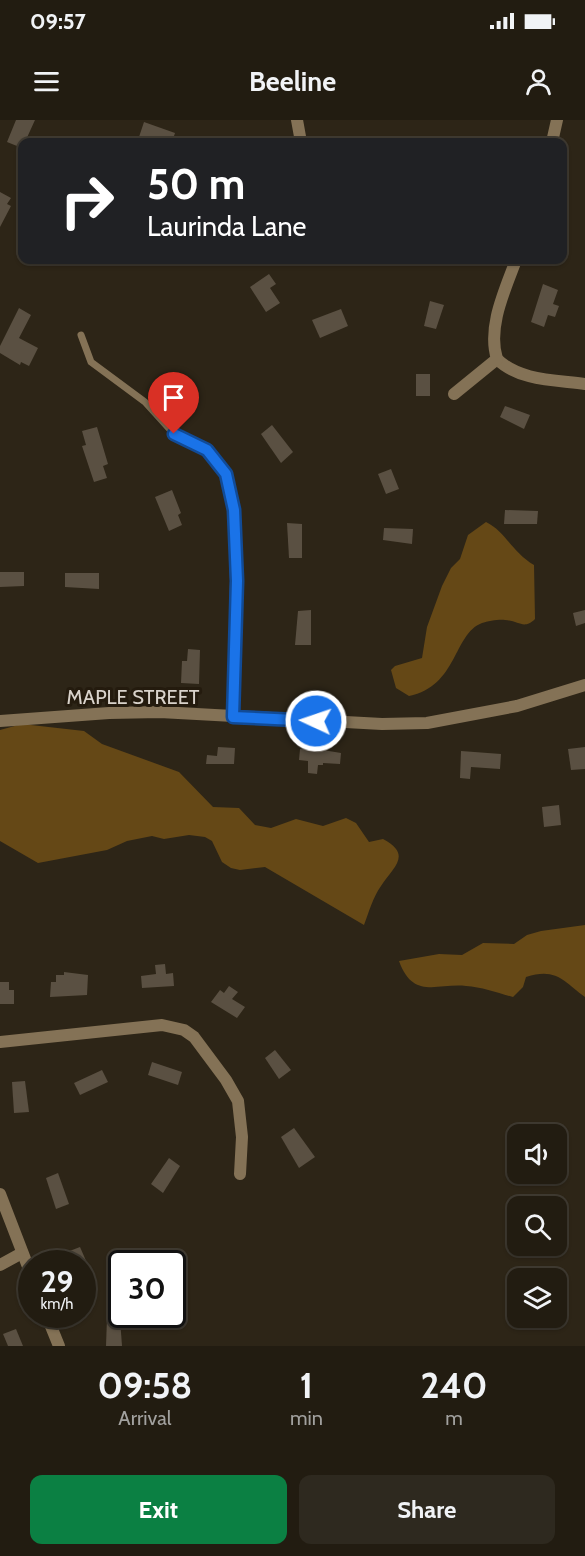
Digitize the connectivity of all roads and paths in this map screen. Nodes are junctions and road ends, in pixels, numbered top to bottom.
1 (297, 120) edge
2 (557, 120) edge
3 (300, 138) edge
4 (553, 138) edge
5 (515, 264) edge
6 (81, 335) dead end
7 (497, 359) junction
8 (585, 384) edge
9 (454, 394) dead end
10 (174, 434) joint
11 (585, 685) edge
12 (233, 717) junction
13 (0, 721) edge
14 (0, 1042) edge
15 (240, 1174) dead end
16 (0, 1194) edge
17 (21, 1250) edge
18 (18, 1255) edge
19 (0, 1265) edge
20 (51, 1328) edge
21 (58, 1346) edge

1 - 3 street
2 - 4 street
5 - 7 street
6 - 10 lane
7 - 8 street
7 - 9 street
10 - 12 street
11 - 12 street, MAPLE STREET
12 - 13 street, MAPLE STREET
14 - 15 street
16 - 17 street
18 - 19 street
20 - 21 street

